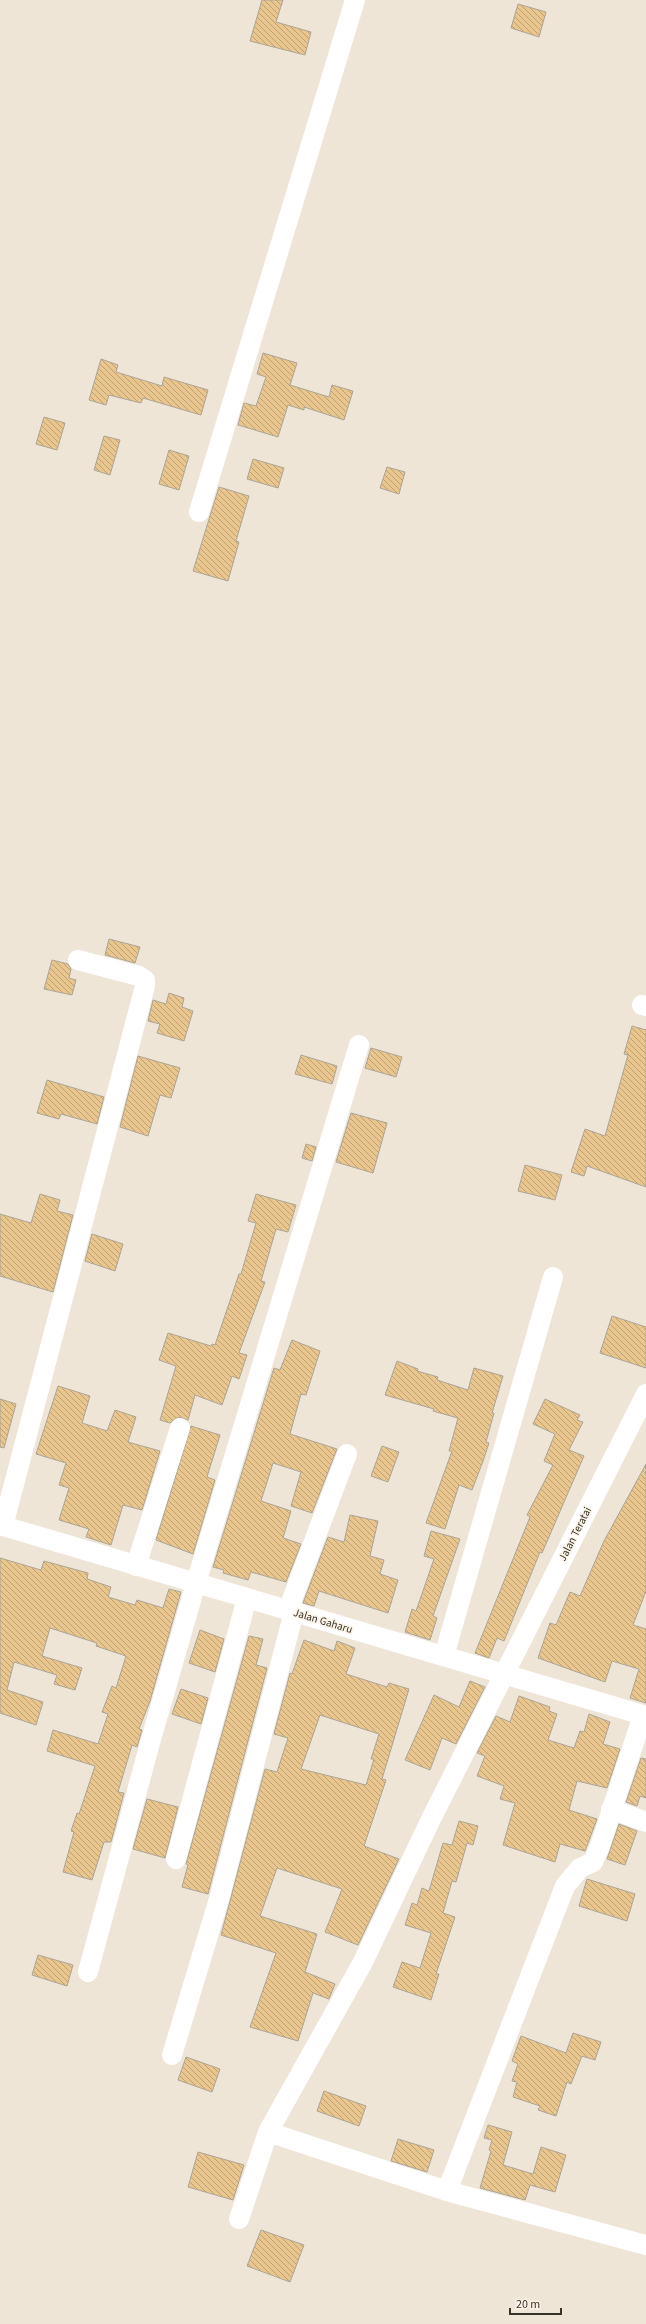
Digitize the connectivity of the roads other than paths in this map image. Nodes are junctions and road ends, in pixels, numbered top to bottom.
1 (355, 0) edge
2 (199, 512) dead end
3 (78, 960) dead end
4 (359, 1045) dead end
5 (553, 1276) dead end
6 (646, 1394) edge
7 (180, 1428) dead end
8 (347, 1454) dead end
9 (2, 1526) edge
10 (136, 1566) junction
11 (196, 1583) junction
12 (247, 1598) junction
13 (291, 1611) junction
14 (444, 1656) junction
15 (504, 1674) junction
16 (644, 1715) edge
17 (611, 1809) junction
18 (646, 1822) edge
19 (176, 1859) dead end
20 (88, 1972) dead end
21 (172, 2055) dead end
22 (268, 2132) junction
23 (447, 2191) junction
24 (239, 2219) dead end
25 (646, 2245) edge

1 - 2 street
3 - 9 street
4 - 11 street
5 - 14 street
6 - 15 street, Jalan Teratai
7 - 10 street
8 - 13 street
9 - 10 street, Jalan Gaharu
10 - 11 street, Jalan Gaharu
11 - 12 street, Jalan Gaharu
11 - 20 street
12 - 13 street, Jalan Gaharu
12 - 19 street
13 - 14 street, Jalan Gaharu
13 - 21 street
14 - 15 street, Jalan Gaharu
15 - 16 street, Jalan Gaharu
15 - 22 street, Jalan Teratai
16 - 17 street
17 - 18 street
17 - 23 street
22 - 23 street
22 - 24 street, Jalan Teratai
23 - 25 street

